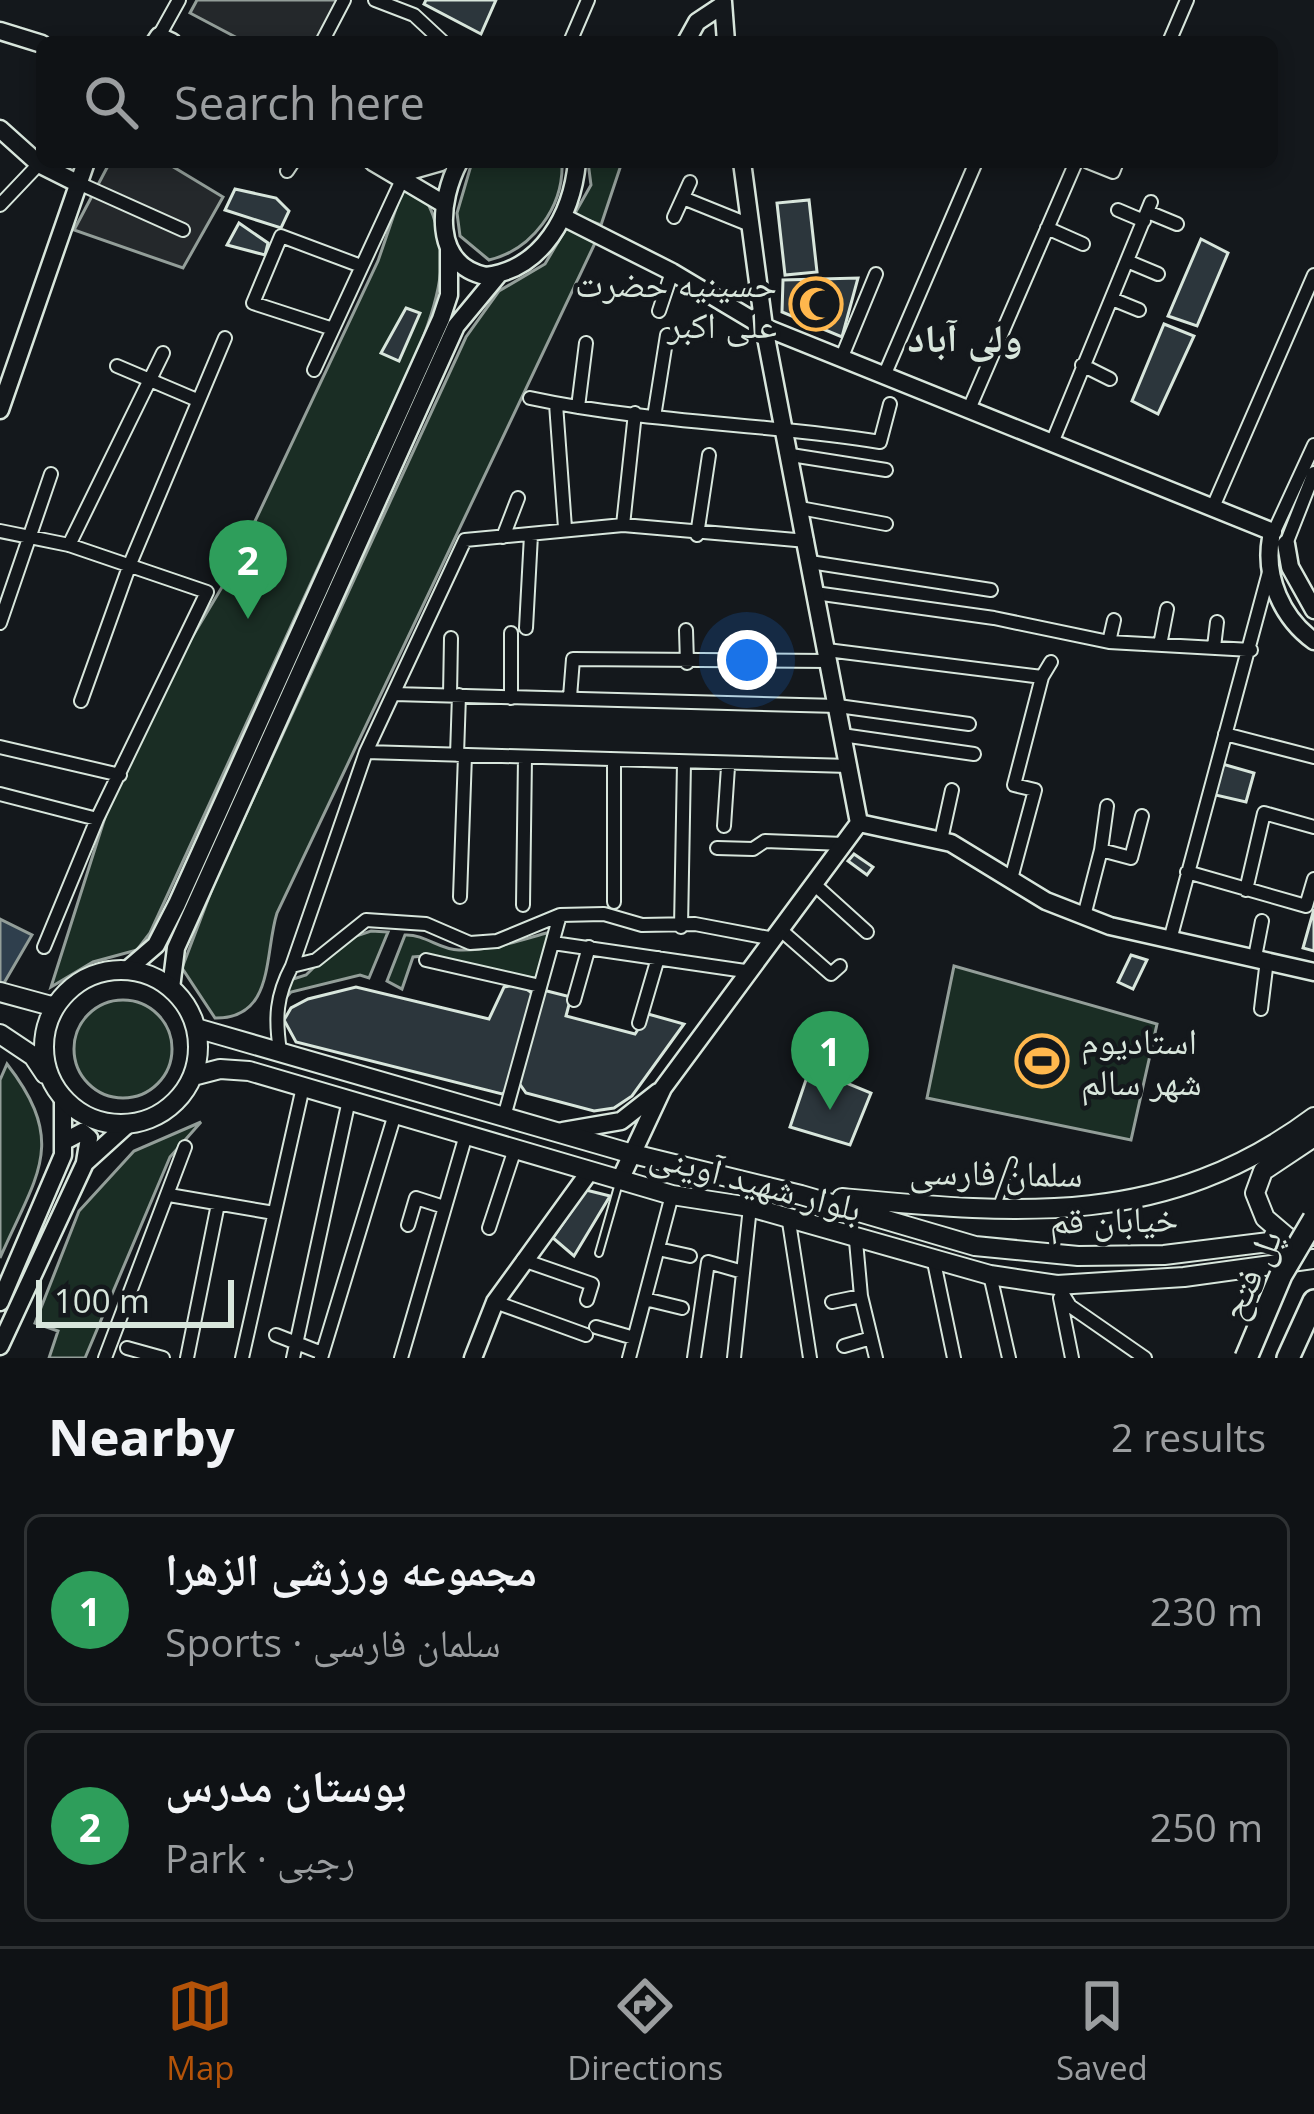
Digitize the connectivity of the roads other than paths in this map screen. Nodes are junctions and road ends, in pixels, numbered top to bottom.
1 (179, 0) edge
2 (344, 0) edge
3 (419, 0) edge
4 (588, 0) edge
5 (1187, 0) edge
6 (378, 1) edge
7 (723, 3) edge
8 (414, 15) junction
9 (0, 31) edge
10 (164, 36) edge
11 (325, 36) edge
12 (437, 36) edge
13 (573, 36) edge
14 (689, 36) edge
15 (726, 36) edge
16 (1172, 36) edge
17 (36, 42) edge
18 (0, 129) edge
19 (36, 161) edge
20 (36, 167) edge
21 (47, 168) edge
22 (83, 168) edge
23 (387, 168) edge
24 (388, 168) edge
25 (457, 168) edge
26 (575, 168) edge
27 (743, 168) edge
28 (973, 168) edge
29 (1073, 168) edge
30 (75, 182) junction
31 (690, 182) dead end
32 (683, 198) junction
33 (0, 205) edge
34 (444, 205) junction
35 (1118, 210) dead end
36 (1148, 212) junction
37 (563, 217) junction
38 (674, 218) dead end
39 (1177, 224) dead end
40 (750, 225) junction
41 (1047, 228) junction
42 (183, 230) dead end
43 (1083, 244) dead end
44 (449, 249) junction
45 (1127, 261) junction
46 (361, 266) junction
47 (672, 272) junction
48 (499, 274) junction
49 (876, 274) dead end
50 (1158, 274) dead end
51 (1314, 274) edge
52 (1112, 299) junction
53 (1139, 310) dead end
54 (659, 311) dead end
55 (764, 328) junction
56 (332, 329) junction
57 (667, 335) dead end
58 (225, 338) dead end
59 (586, 343) dead end
60 (163, 352) dead end
61 (841, 359) junction
62 (1082, 365) junction
63 (117, 366) dead end
64 (314, 370) dead end
65 (884, 376) junction
66 (149, 378) junction
67 (1110, 380) dead end
68 (530, 398) dead end
69 (197, 400) junction
70 (556, 404) junction
71 (890, 404) dead end
72 (578, 407) junction
73 (969, 409) junction
74 (0, 410) edge
75 (635, 413) junction
76 (654, 417) junction
77 (785, 426) junction
78 (1052, 442) junction
79 (1314, 445) edge
80 (709, 455) dead end
81 (791, 455) junction
82 (886, 470) dead end
83 (1314, 473) edge
84 (51, 474) dead end
85 (518, 498) dead end
86 (1214, 507) junction
87 (1298, 507) junction
88 (800, 508) junction
89 (1314, 512) edge
90 (886, 524) dead end
91 (623, 525) junction
92 (566, 528) junction
93 (0, 531) edge
94 (531, 535) junction
95 (697, 535) junction
96 (25, 536) junction
97 (503, 537) junction
98 (1277, 538) junction
99 (807, 541) junction
100 (69, 545) junction
101 (810, 562) junction
102 (130, 564) junction
103 (1269, 571) junction
104 (991, 590) dead end
105 (815, 592) junction
106 (1167, 609) dead end
107 (1314, 610) edge
108 (1053, 612) dead end
109 (1114, 620) dead end
110 (1216, 622) dead end
111 (0, 623) edge
112 (1048, 627) junction
113 (526, 628) dead end
114 (686, 630) dead end
115 (511, 633) dead end
116 (451, 638) dead end
117 (1314, 641) edge
118 (1109, 642) junction
119 (1160, 645) junction
120 (1214, 647) junction
121 (1251, 650) junction
122 (828, 655) junction
123 (1051, 662) dead end
124 (687, 663) junction
125 (1042, 676) junction
126 (394, 694) junction
127 (455, 695) junction
128 (570, 697) junction
129 (511, 698) junction
130 (81, 701) dead end
131 (838, 706) junction
132 (969, 724) dead end
133 (1225, 734) junction
134 (842, 735) junction
135 (0, 747) edge
136 (366, 752) junction
137 (974, 754) dead end
138 (461, 755) junction
139 (525, 757) junction
140 (1314, 757) edge
141 (614, 761) junction
142 (684, 762) junction
143 (728, 766) junction
144 (849, 766) junction
145 (119, 776) junction
146 (952, 790) dead end
147 (0, 794) edge
148 (1107, 806) dead end
149 (1142, 816) dead end
150 (97, 819) junction
151 (859, 823) junction
152 (724, 826) dead end
153 (1314, 827) edge
154 (941, 841) junction
155 (844, 844) junction
156 (717, 848) dead end
157 (1101, 850) junction
158 (1187, 872) junction
159 (1011, 879) junction
160 (1314, 879) edge
161 (815, 885) junction
162 (1246, 890) junction
163 (460, 897) dead end
164 (614, 902) dead end
165 (523, 905) dead end
166 (560, 915) junction
167 (1084, 916) junction
168 (1262, 921) dead end
169 (682, 927) junction
170 (868, 932) dead end
171 (776, 935) junction
172 (1170, 940) junction
173 (553, 943) junction
174 (44, 946) dead end
175 (589, 947) junction
176 (658, 958) junction
177 (1261, 959) junction
178 (426, 960) dead end
179 (292, 966) junction
180 (840, 966) dead end
181 (127, 970) junction
182 (745, 971) junction
183 (1314, 972) edge
184 (541, 986) junction
185 (171, 988) junction
186 (0, 992) edge
187 (574, 1000) dead end
188 (55, 1007) junction
189 (1261, 1009) dead end
190 (639, 1023) dead end
191 (196, 1028) junction
192 (0, 1034) edge
193 (280, 1051) junction
194 (193, 1076) junction
195 (303, 1087) junction
196 (663, 1088) junction
197 (59, 1093) junction
198 (349, 1100) junction
199 (395, 1114) junction
200 (503, 1117) junction
201 (1314, 1118) edge
202 (128, 1124) junction
203 (554, 1132) junction
204 (466, 1135) junction
205 (1314, 1137) edge
206 (63, 1142) junction
207 (185, 1147) dead end
208 (515, 1149) junction
209 (629, 1154) junction
210 (1013, 1161) dead end
211 (85, 1163) junction
212 (590, 1171) junction
213 (620, 1180) junction
214 (169, 1195) junction
215 (672, 1195) junction
216 (801, 1195) junction
217 (218, 1204) junction
218 (444, 1207) junction
219 (750, 1207) junction
220 (995, 1212) junction
221 (274, 1213) junction
222 (1314, 1220) edge
223 (789, 1222) junction
224 (408, 1225) dead end
225 (489, 1228) dead end
226 (1314, 1236) edge
227 (856, 1241) junction
228 (1292, 1241) junction
229 (658, 1249) junction
230 (599, 1253) dead end
231 (690, 1256) dead end
232 (1314, 1259) edge
233 (524, 1260) junction
234 (934, 1262) junction
235 (742, 1272) junction
236 (990, 1275) junction
237 (1058, 1285) junction
238 (861, 1296) junction
239 (645, 1299) junction
240 (587, 1300) dead end
241 (1314, 1301) edge
242 (0, 1302) edge
243 (495, 1302) junction
244 (832, 1302) dead end
245 (682, 1308) dead end
246 (276, 1335) dead end
247 (634, 1338) junction
248 (872, 1338) junction
249 (297, 1343) junction
250 (0, 1346) edge
251 (844, 1346) dead end
252 (127, 1348) dead end
253 (321, 1356) edge
254 (104, 1358) edge
255 (163, 1358) edge
256 (187, 1358) edge
257 (242, 1358) edge
258 (293, 1358) edge
259 (400, 1358) edge
260 (473, 1358) edge
261 (629, 1358) edge
262 (694, 1358) edge
263 (734, 1358) edge
264 (810, 1358) edge
265 (877, 1358) edge
266 (954, 1358) edge
267 (1009, 1358) edge
268 (1072, 1358) edge
269 (1145, 1358) edge
270 (1246, 1358) edge
271 (1288, 1358) edge

1 - 10 street
2 - 11 street
3 - 8 street
4 - 13 street
5 - 16 street
6 - 8 street
7 - 14 street
7 - 15 street
8 - 12 street
9 - 17 street
18 - 19 street
20 - 33 street
21 - 30 street
22 - 30 street
23 - 46 street
24 - 34 street
25 - 34 street
26 - 37 street
27 - 40 street
28 - 65 street
29 - 41 street
30 - 42 street
30 - 74 street
31 - 32 street
32 - 38 street
32 - 40 street
34 - 44 street
35 - 36 street
36 - 39 street
36 - 45 street
37 - 47 street
37 - 48 street
40 - 55 street
41 - 43 street
41 - 73 street
44 - 48 street
44 - 181 street
45 - 50 street
45 - 52 street
46 - 56 street
46 - 56 street
47 - 54 street
47 - 55 street
48 - 185 street
49 - 61 street
51 - 86 street
52 - 53 street
52 - 62 street
55 - 61 street
55 - 77 street
56 - 64 street
57 - 76 street
58 - 69 street
59 - 72 street
60 - 66 street
61 - 65 street
62 - 67 street
62 - 78 street
63 - 66 street
65 - 73 street
66 - 69 street
66 - 100 street
68 - 70 street
69 - 102 street
70 - 72 street
70 - 92 street
71 - 77 street
72 - 75 street
73 - 78 street
75 - 76 street
75 - 91 street
76 - 77 street
77 - 81 street
78 - 86 street
79 - 98 street
80 - 95 street
81 - 82 street
81 - 88 street
83 - 87 street
84 - 96 street
85 - 97 street
86 - 98 street
87 - 89 street
87 - 98 street
88 - 90 street
88 - 99 street
91 - 92 street
91 - 95 street
92 - 94 street
93 - 96 street
94 - 97 street
94 - 113 street
95 - 99 street
96 - 100 street
96 - 111 street
97 - 126 street
98 - 103 street
98 - 107 street
99 - 101 street
100 - 102 street
101 - 104 street
101 - 105 street
102 - 130 street
102 - 145 street
103 - 117 street
103 - 121 street
105 - 112 street
105 - 122 street
106 - 119 street
108 - 112 street
109 - 118 street
110 - 120 street
112 - 118 street
114 - 124 street
115 - 129 street
116 - 127 street
118 - 119 street
119 - 120 street
120 - 121 street
121 - 133 street
122 - 124 street
122 - 125 street
122 - 131 street
123 - 125 street
124 - 128 street
125 - 159 street
126 - 127 street
126 - 136 street
127 - 129 street
127 - 138 street
128 - 129 street
128 - 131 street
131 - 132 street
131 - 134 street
133 - 140 street
133 - 158 street
134 - 137 street
134 - 144 street
135 - 145 street
136 - 138 street
136 - 179 street
138 - 139 street
138 - 163 street
139 - 141 street
139 - 165 street
141 - 142 street
141 - 164 street
142 - 143 street
142 - 169 street
143 - 144 street
143 - 152 street
144 - 151 street
145 - 150 street
146 - 154 street
147 - 150 street
148 - 157 street
149 - 157 street
150 - 174 street
151 - 154 street
151 - 155 street
153 - 162 street
154 - 159 street
155 - 156 street
155 - 161 street
157 - 167 street
158 - 162 street
158 - 172 street
159 - 167 street
160 - 162 street
161 - 170 street
161 - 171 street
166 - 169 street
166 - 173 street
166 - 179 street
167 - 172 street
168 - 177 street
169 - 171 street
171 - 180 street
171 - 182 street
172 - 177 street
173 - 175 street
173 - 184 street
175 - 176 street
175 - 187 street
176 - 182 street
176 - 190 street
177 - 183 street
177 - 189 street
178 - 184 street
179 - 193 street
181 - 185 main road
181 - 188 main road
182 - 196 street
184 - 200 street
185 - 191 main road
186 - 188 main road
188 - 197 main road
191 - 193 main road, بلوار شهید آوینی
191 - 194 main road
192 - 197 main road
193 - 200 main road, بلوار شهید آوینی
194 - 195 main road, بلوار شهید آوینی
194 - 202 main road
195 - 198 main road, بلوار شهید آوینی
195 - 221 street
196 - 203 street
196 - 209 street
197 - 202 main road
197 - 206 street
198 - 199 main road, بلوار شهید آوینی
198 - 249 street
199 - 204 main road, بلوار شهید آوینی
199 - 253 street
200 - 203 main road, بلوار شهید آوینی
201 - 220 main road, سلمان فارسی
202 - 211 street
203 - 209 main road, بلوار شهید آوینی
204 - 208 main road, بلوار شهید آوینی
204 - 218 street
205 - 228 main road
206 - 211 street
206 - 242 street
207 - 214 street
208 - 212 main road, بلوار شهید آوینی
208 - 225 street
209 - 213 street
209 - 216 main road, بلوار شهید آوینی
210 - 220 lane
211 - 250 street
212 - 213 main road, بلوار شهید آوینی
212 - 233 street
213 - 215 main road, بلوار شهید آوینی
213 - 230 lane
214 - 217 street
214 - 254 street
215 - 219 main road, بلوار شهید آوینی
215 - 229 street
216 - 220 main road, سلمان فارسی
216 - 228 main road, خیابان قم
217 - 221 street
217 - 256 street
218 - 224 street
218 - 259 street
219 - 223 main road, بلوار شهید آوینی
219 - 235 street
221 - 257 street
222 - 270 highway, پل فتح, bridge
223 - 227 main road, بلوار شهید آوینی
223 - 264 street
226 - 228 main road
227 - 234 main road, بلوار شهید آوینی
227 - 238 street
229 - 231 street
229 - 239 street
232 - 237 main road, بلوار شهید آوینی
233 - 240 street
233 - 243 street
234 - 236 main road, بلوار شهید آوینی
234 - 266 street
235 - 262 street
235 - 263 street
236 - 237 main road, بلوار شهید آوینی
236 - 267 street
237 - 268 street
237 - 269 street
238 - 244 street
238 - 248 street
239 - 245 street
239 - 247 street
241 - 271 highway
243 - 247 street
243 - 260 street
246 - 249 street
247 - 261 street
248 - 251 street
248 - 265 street
249 - 253 street
249 - 258 street
252 - 255 street

